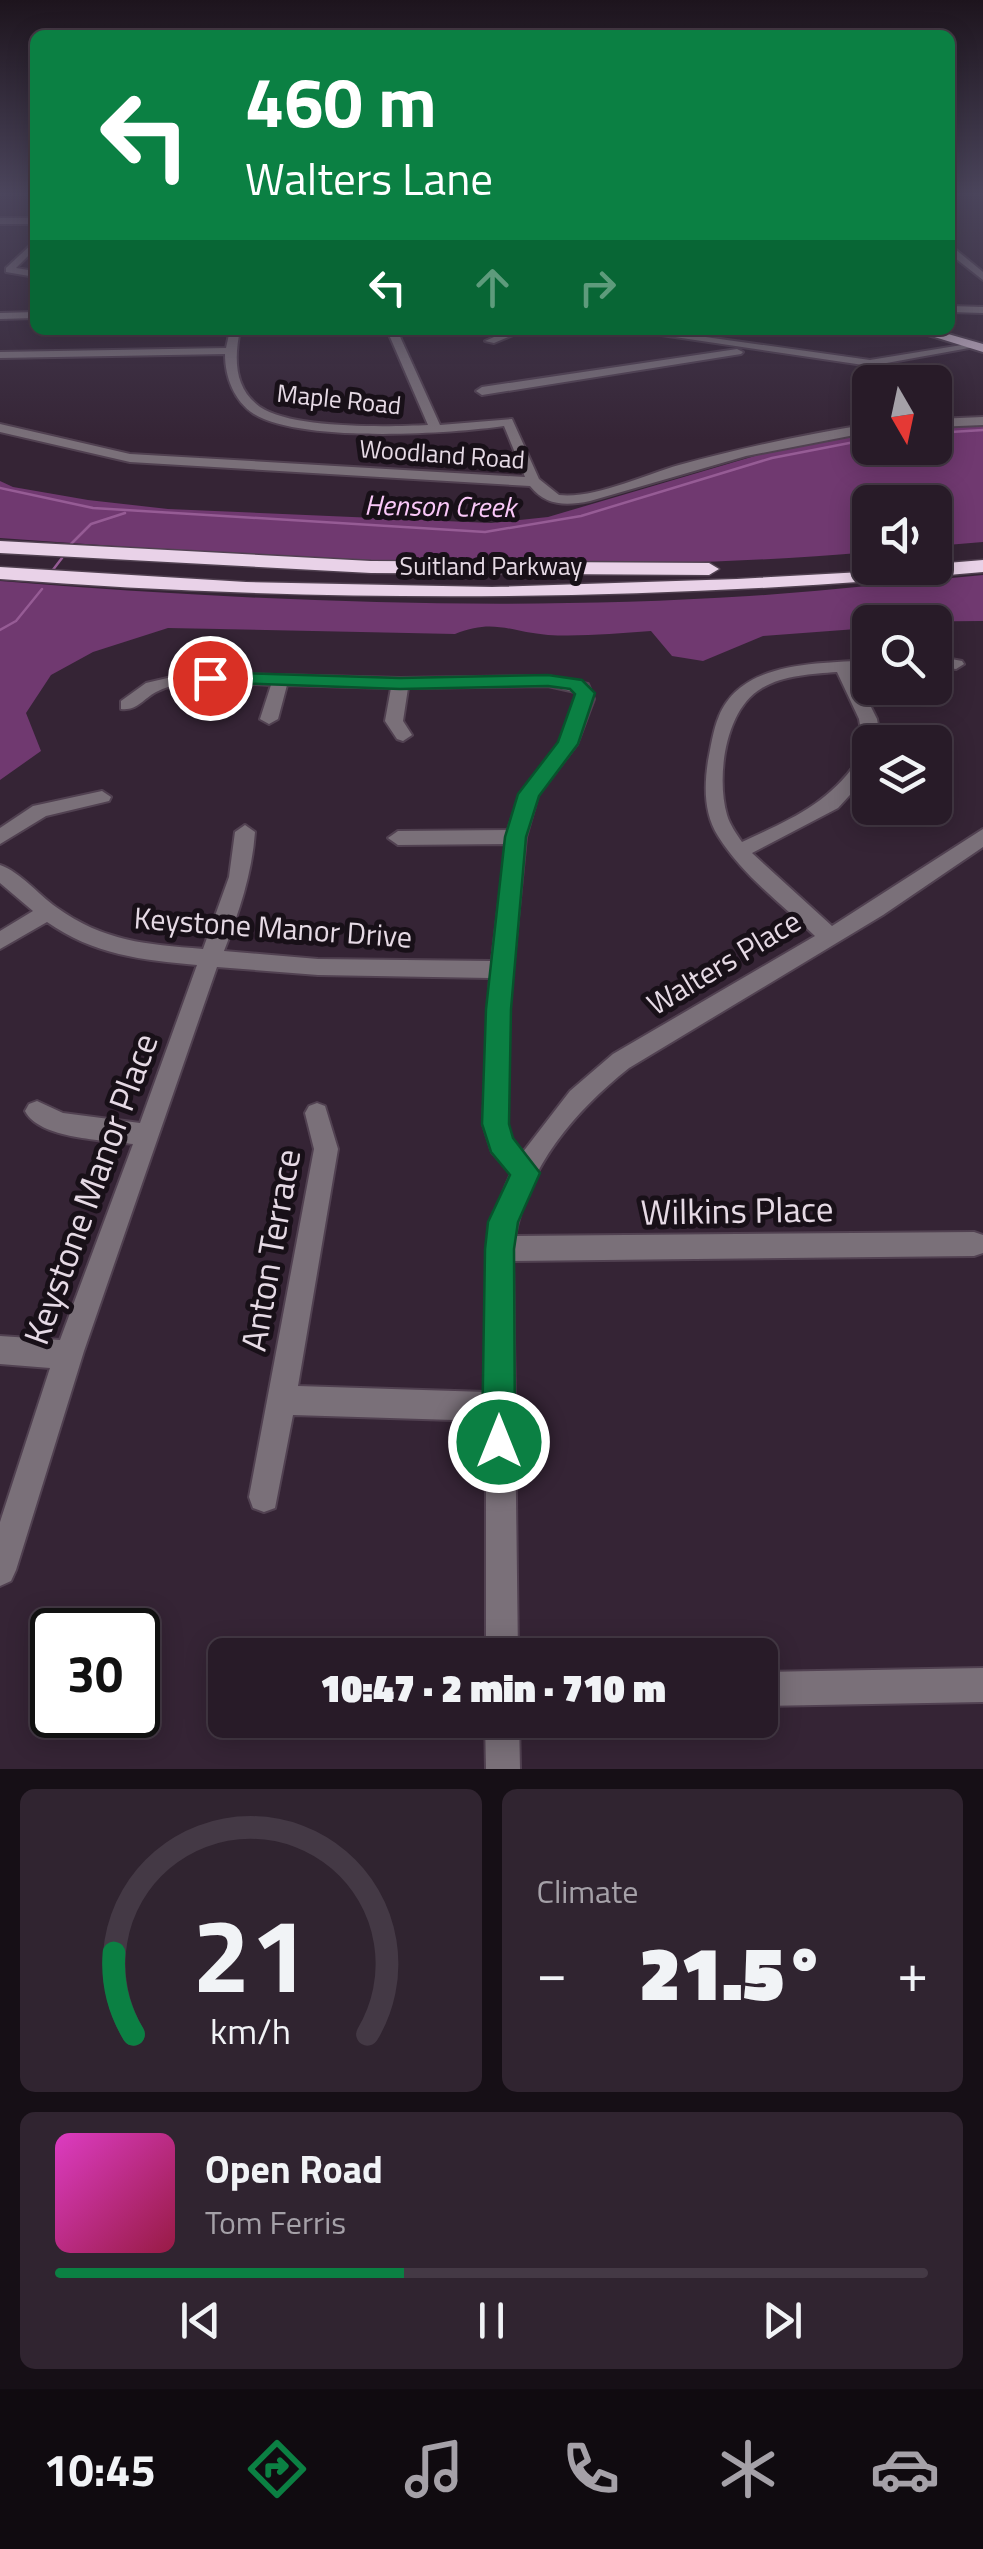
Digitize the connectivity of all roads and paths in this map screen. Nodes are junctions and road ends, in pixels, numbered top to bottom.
1 (955, 309) edge
2 (983, 310) edge
3 (0, 316) edge
4 (30, 316) edge
5 (234, 335) edge
6 (394, 335) edge
7 (506, 335) edge
8 (665, 335) edge
9 (937, 335) edge
10 (490, 341) dead end
11 (979, 347) edge
12 (754, 349) junction
13 (230, 351) junction
14 (0, 355) edge
15 (482, 391) dead end
16 (983, 422) edge
17 (952, 423) edge
18 (0, 428) edge
19 (437, 431) junction
20 (852, 431) edge
21 (535, 482) junction
22 (0, 548) edge
23 (983, 553) edge
24 (952, 556) edge
25 (852, 563) edge
26 (983, 566) edge
27 (0, 572) edge
28 (952, 663) edge
29 (956, 664) dead end
30 (852, 667) edge
31 (844, 668) junction
32 (280, 681) junction
33 (400, 684) junction
34 (127, 704) dead end
35 (269, 719) dead end
36 (870, 725) edge
37 (402, 735) dead end
38 (852, 786) edge
39 (102, 797) dead end
40 (245, 832) dead end
41 (983, 836) edge
42 (0, 837) edge
43 (516, 837) junction
44 (398, 838) dead end
45 (740, 852) junction
46 (2, 874) edge
47 (47, 912) junction
48 (830, 936) junction
49 (0, 940) edge
50 (208, 957) junction
51 (501, 970) junction
52 (36, 1111) dead end
53 (317, 1113) dead end
54 (148, 1134) junction
55 (526, 1173) junction
56 (974, 1244) dead end
57 (500, 1249) junction
58 (0, 1350) edge
59 (68, 1355) junction
60 (281, 1400) junction
61 (498, 1407) junction
62 (264, 1497) dead end
63 (0, 1570) edge
64 (502, 1638) edge
65 (983, 1685) edge
66 (778, 1688) edge
67 (502, 1738) edge
68 (502, 1769) edge

1 - 2 street
3 - 4 street
5 - 13 street
6 - 19 street
7 - 10 street
8 - 12 street
9 - 11 main road
11 - 12 street
12 - 15 street
13 - 14 street
13 - 19 street, Maple Road
16 - 17 street
18 - 21 street, Woodland Road
19 - 21 street, Maple Road
20 - 21 street, Woodland Road
22 - 25 highway, Suitland Parkway
23 - 24 highway
26 - 27 highway, Suitland Parkway
28 - 29 street
30 - 31 street
31 - 36 street
31 - 45 street
32 - 33 street
32 - 34 street
32 - 35 street
33 - 37 street
33 - 43 street
38 - 45 street
39 - 42 street
40 - 50 street, Keystone Manor Place
41 - 48 street, Walters Place
43 - 44 street
43 - 51 street
45 - 48 street
46 - 47 street, Keystone Manor Drive
47 - 49 street
47 - 50 street, Keystone Manor Drive
48 - 55 street, Walters Place
50 - 51 street, Keystone Manor Drive
50 - 54 street, Keystone Manor Place
51 - 55 street
52 - 54 street
53 - 60 street, Anton Terrace
54 - 59 street, Keystone Manor Place
55 - 57 street, Walters Place
56 - 57 street, Wilkins Place
57 - 61 street, Walters Place
58 - 59 street
59 - 63 street, Keystone Manor Place
60 - 61 street
60 - 62 street, Anton Terrace
61 - 64 street, Walters Place
65 - 66 street
67 - 68 street

